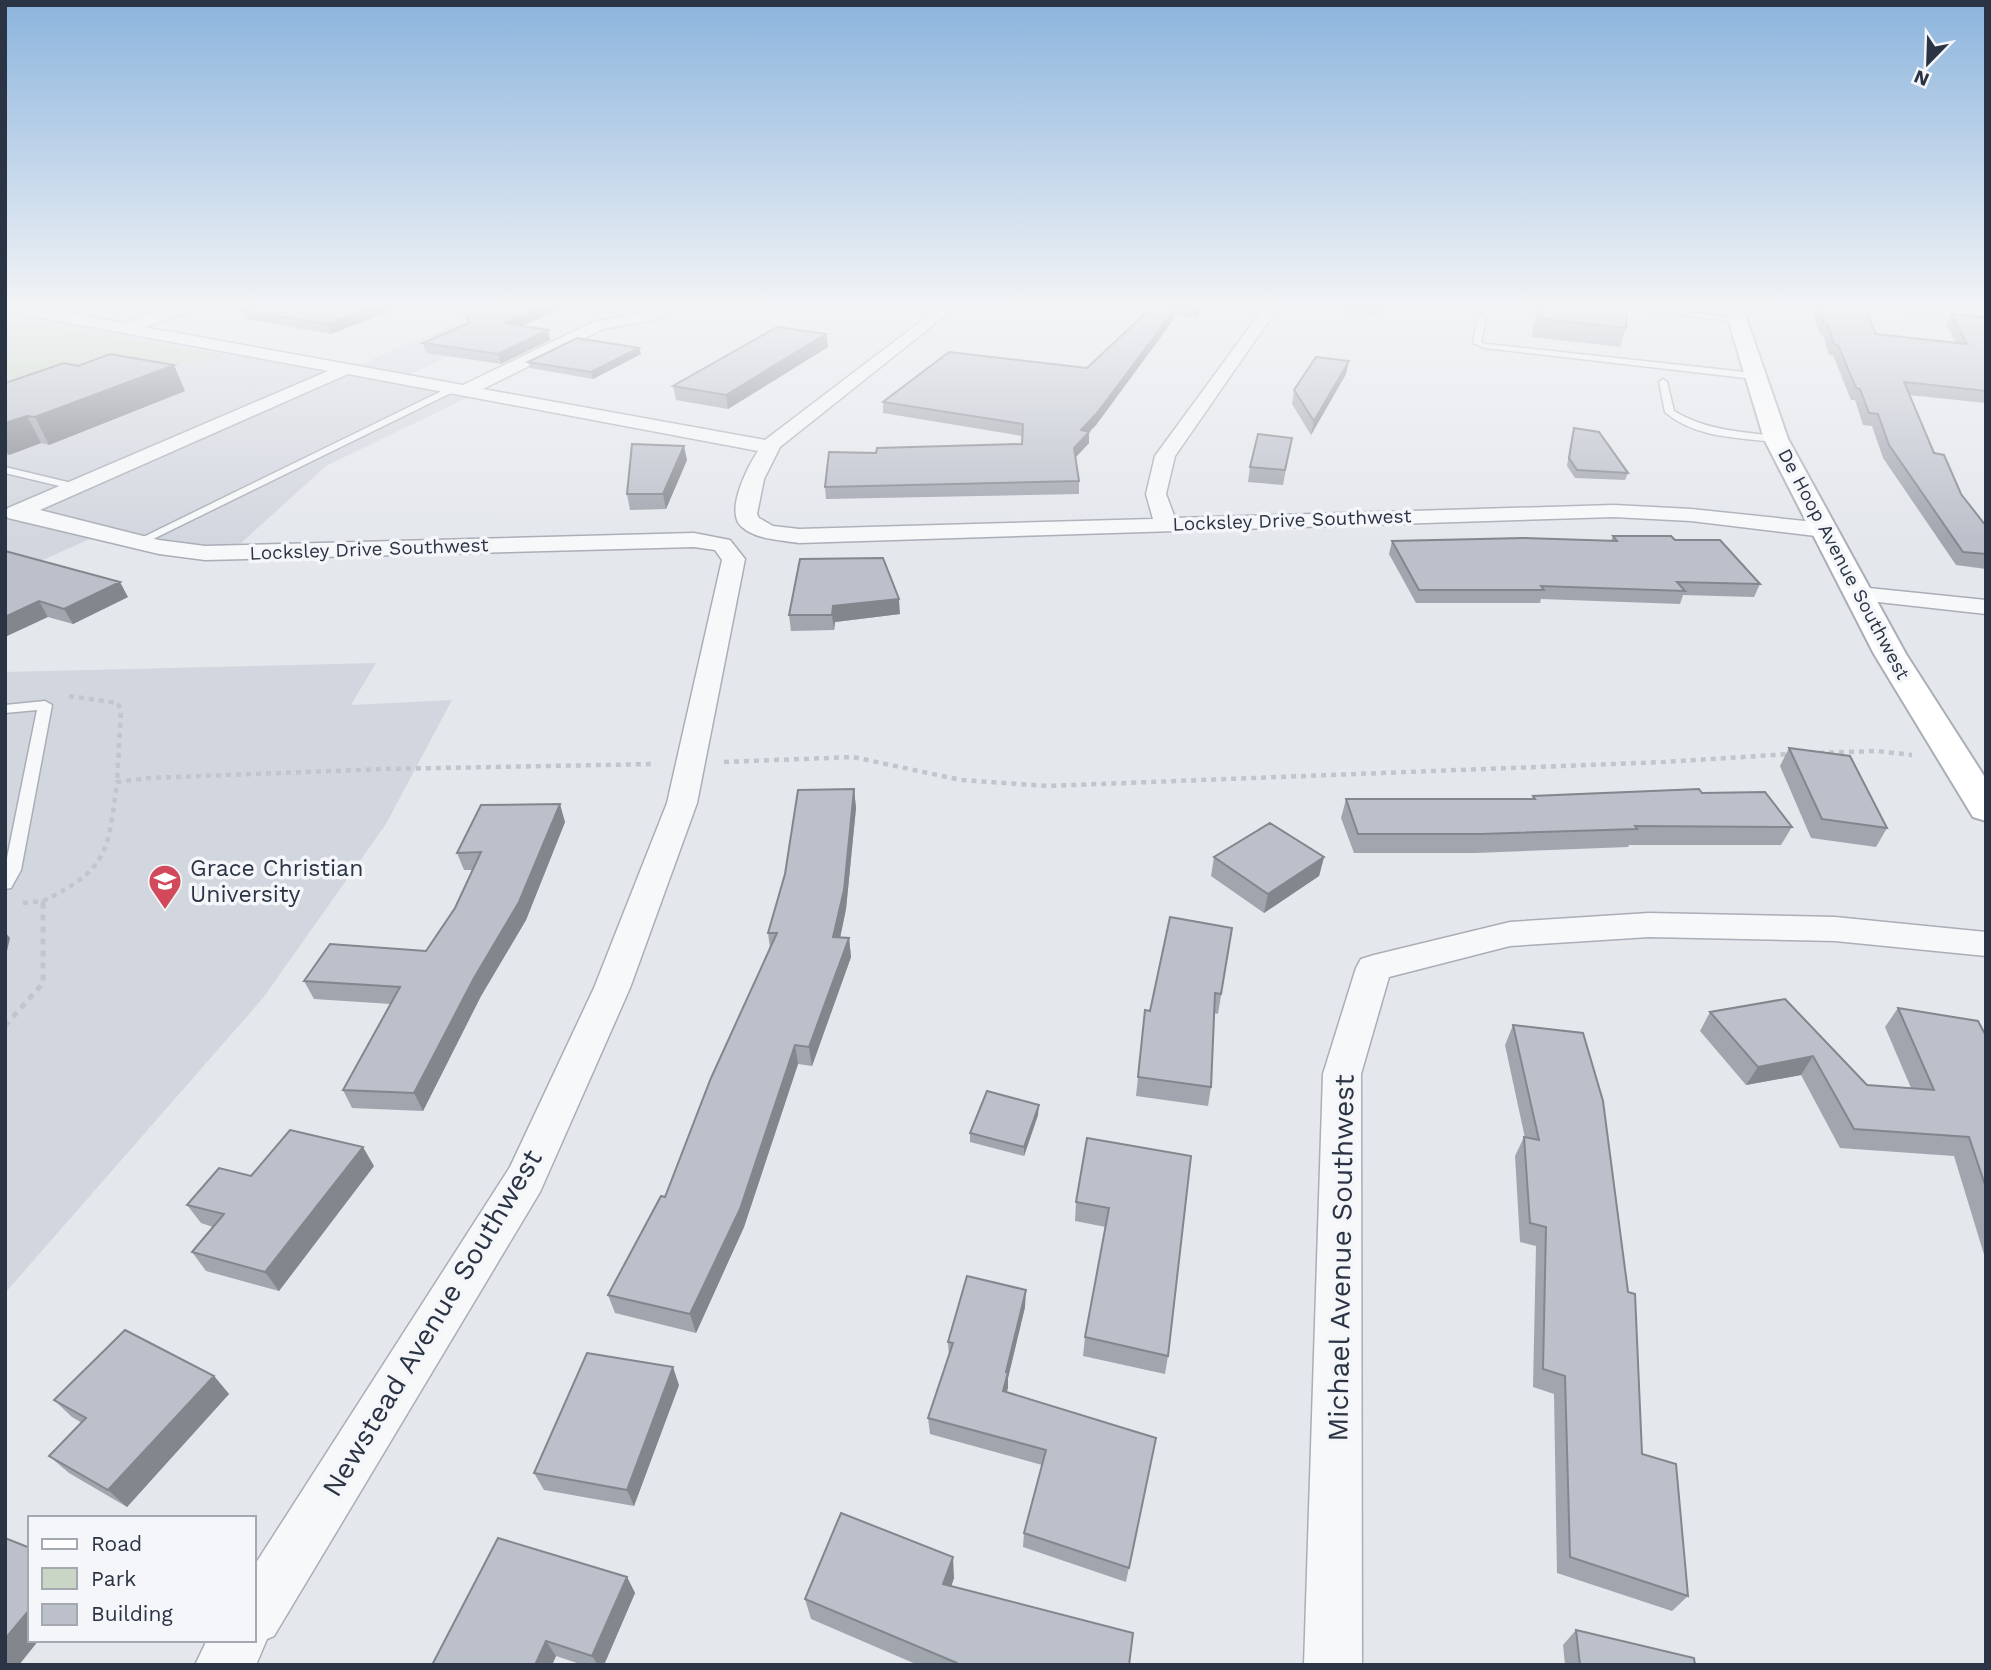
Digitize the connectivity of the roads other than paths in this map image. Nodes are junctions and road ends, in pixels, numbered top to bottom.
1 (312, 384) edge
2 (433, 384) edge
3 (471, 384) edge
4 (846, 384) edge
5 (1216, 384) edge
6 (1663, 384) edge
7 (1757, 384) edge
8 (460, 389) junction
9 (1776, 439) junction
10 (769, 447) junction
11 (5, 470) edge
12 (76, 487) junction
13 (13, 515) edge
14 (1166, 524) junction
15 (1824, 530) junction
16 (139, 542) junction
17 (722, 545) joint
18 (1859, 594) junction
19 (1986, 607) edge
20 (5, 709) edge
21 (1986, 809) edge
22 (5, 884) edge
23 (1986, 944) edge
24 (256, 1613) edge
25 (238, 1642) edge
26 (224, 1665) edge
27 (1333, 1665) edge

1 - 12 street
2 - 8 street
3 - 8 street
4 - 10 street
5 - 14 street
6 - 9 lane
7 - 9 street, De Hoop Avenue Southwest
8 - 10 street
8 - 16 lane
9 - 15 street, De Hoop Avenue Southwest
10 - 14 street, Locksley Drive Southwest
11 - 12 lane
12 - 13 street
13 - 16 street, Locksley Drive Southwest
14 - 15 street, Locksley Drive Southwest
15 - 18 street, De Hoop Avenue Southwest
16 - 17 street, Locksley Drive Southwest
17 - 24 street, Newstead Avenue Southwest
18 - 19 street
18 - 21 street, De Hoop Avenue Southwest
20 - 22 lane
23 - 27 street, Michael Avenue Southwest
25 - 26 street

